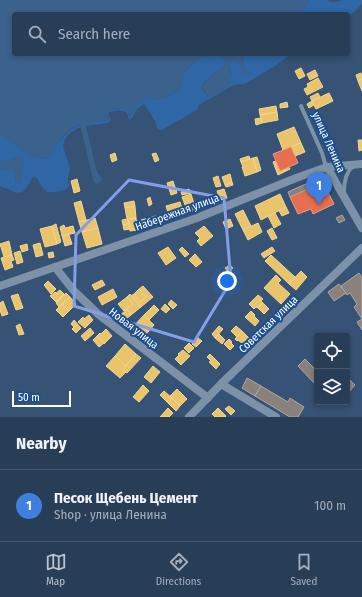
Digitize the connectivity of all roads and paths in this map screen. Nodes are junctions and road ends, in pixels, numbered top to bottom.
1 (301, 106) dead end
2 (359, 164) edge
3 (327, 167) junction
4 (344, 197) junction
5 (362, 228) edge
6 (362, 248) edge
7 (55, 267) junction
8 (0, 286) edge
9 (221, 384) junction
10 (208, 398) junction
11 (190, 417) edge
12 (276, 417) edge

1 - 3 lane, улица Ленина
2 - 3 street, Набережная улица
2 - 4 lane
3 - 4 street, улица Ленина
3 - 7 street, Набережная улица
4 - 5 street, улица Ленина
6 - 9 street, Советская улица
7 - 8 street, Набережная улица
7 - 10 street, Новая улица
9 - 10 street, Советская улица
9 - 12 street
10 - 11 street, Советская улица

